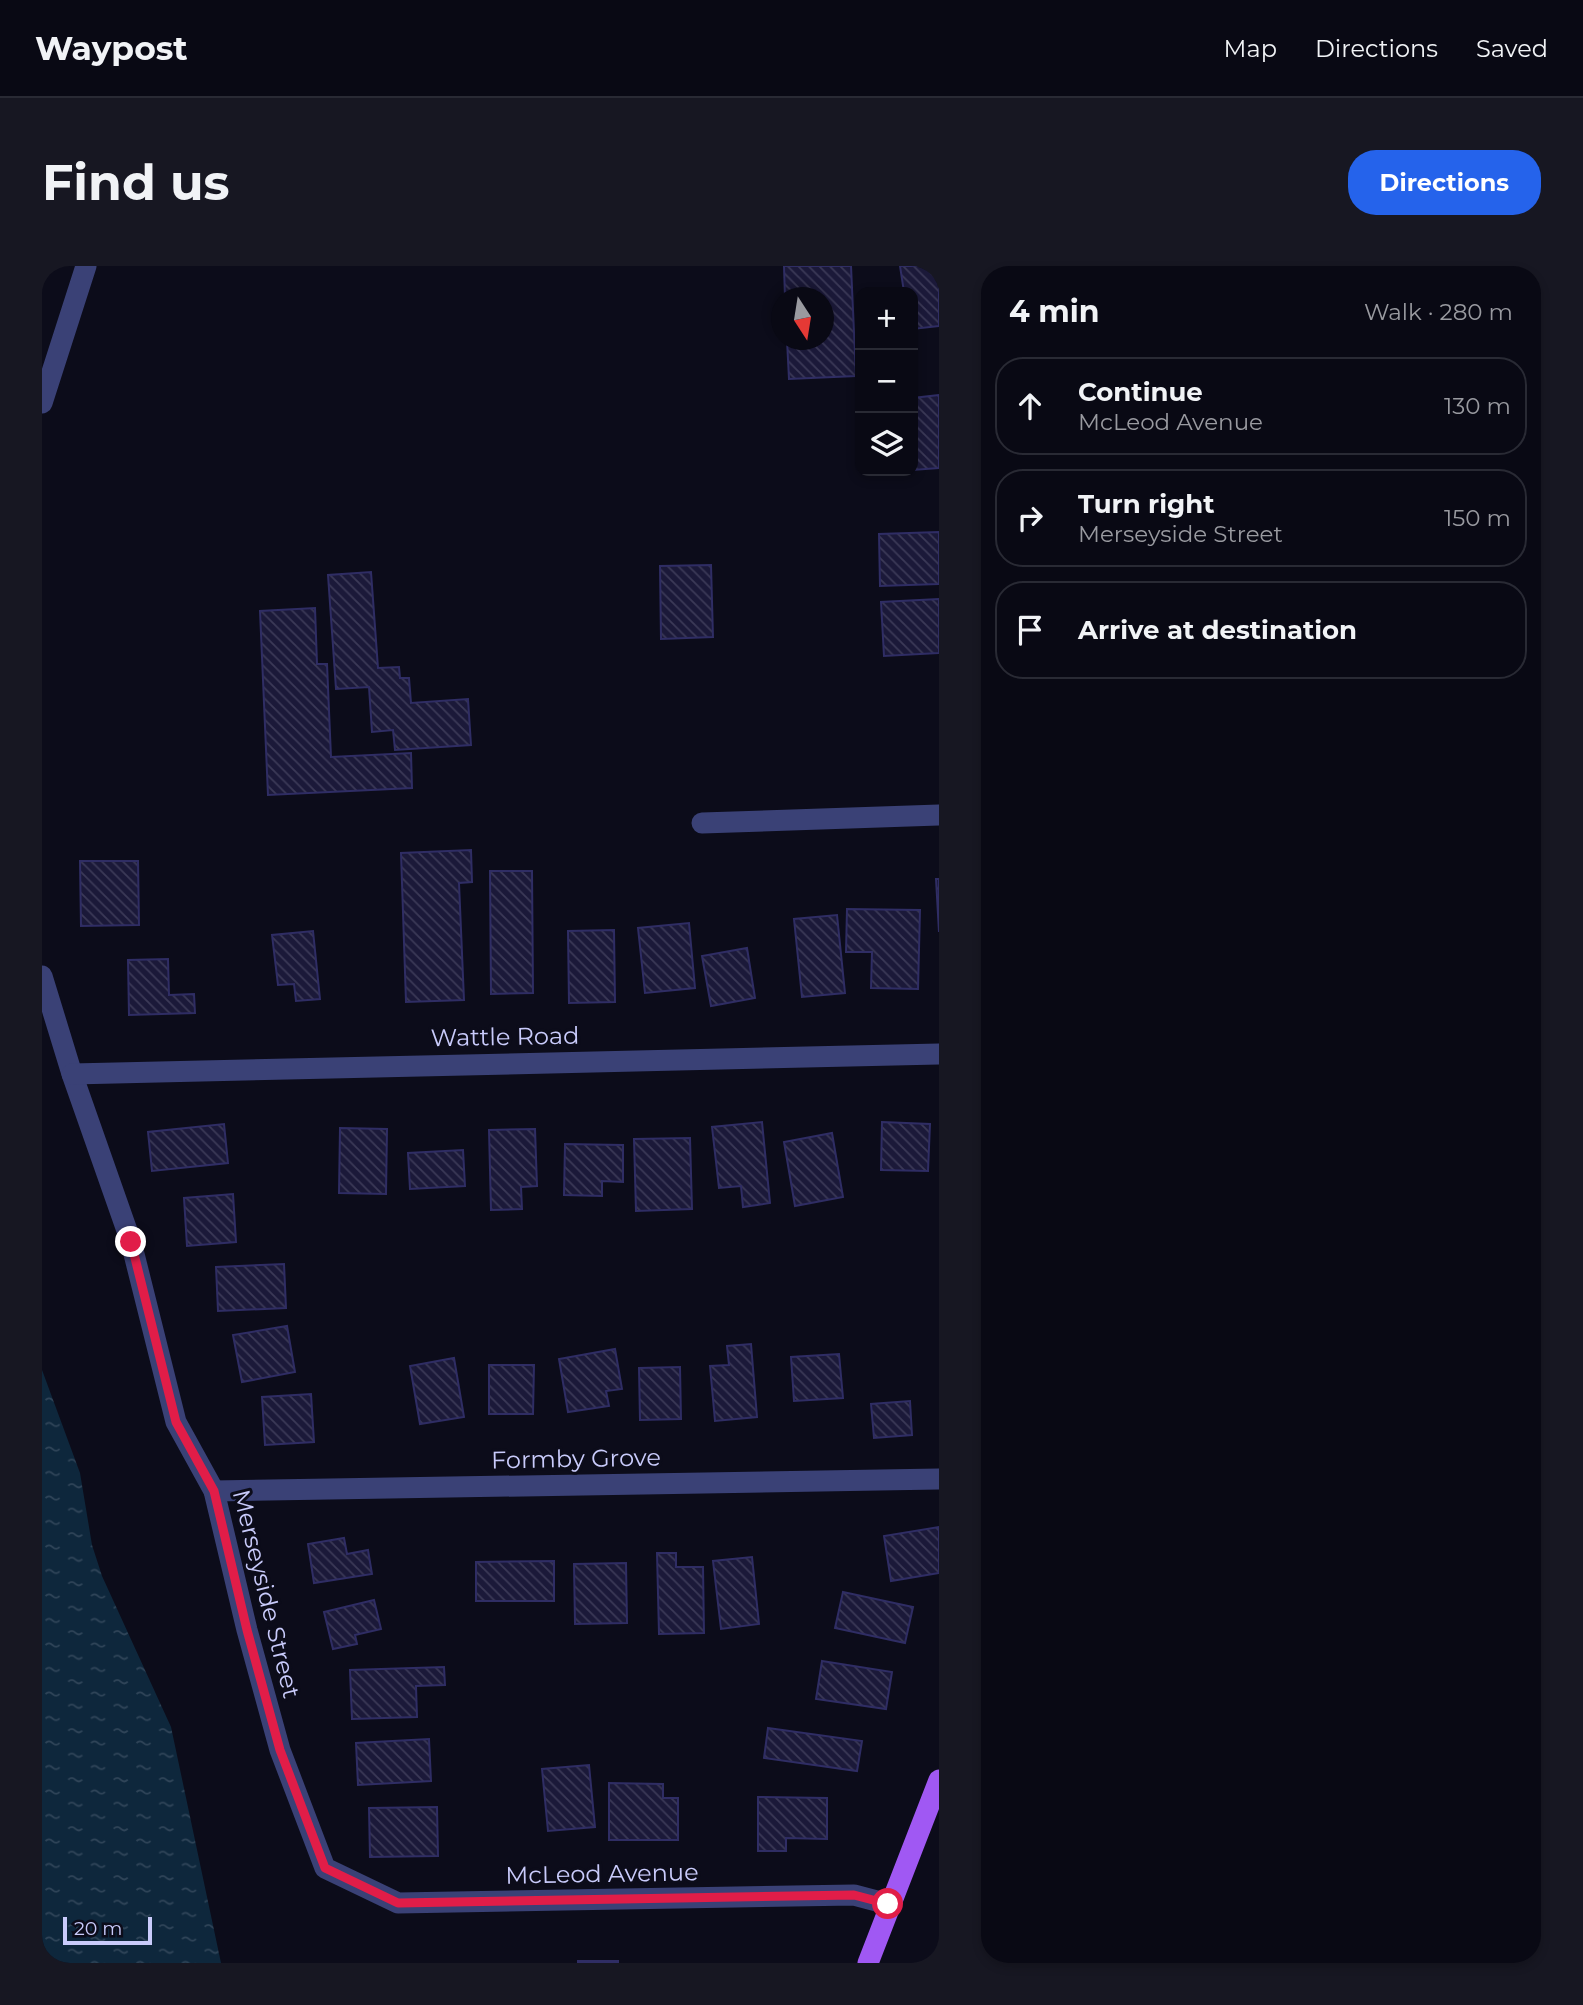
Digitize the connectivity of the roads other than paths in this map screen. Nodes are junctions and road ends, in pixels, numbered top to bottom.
1 (86, 266) edge
2 (42, 402) edge
3 (939, 815) edge
4 (702, 823) dead end
5 (42, 976) edge
6 (939, 1054) edge
7 (72, 1074) junction
8 (939, 1479) edge
9 (214, 1491) junction
10 (939, 1780) edge
11 (325, 1868) joint
12 (888, 1904) junction
13 (868, 1963) edge

1 - 2 street
3 - 4 street
5 - 7 street, Merseyside Street
6 - 7 street, Wattle Road
7 - 9 street, Merseyside Street
8 - 9 street, Formby Grove
9 - 11 street, Merseyside Street
10 - 12 main road
11 - 12 street, McLeod Avenue
12 - 13 main road

